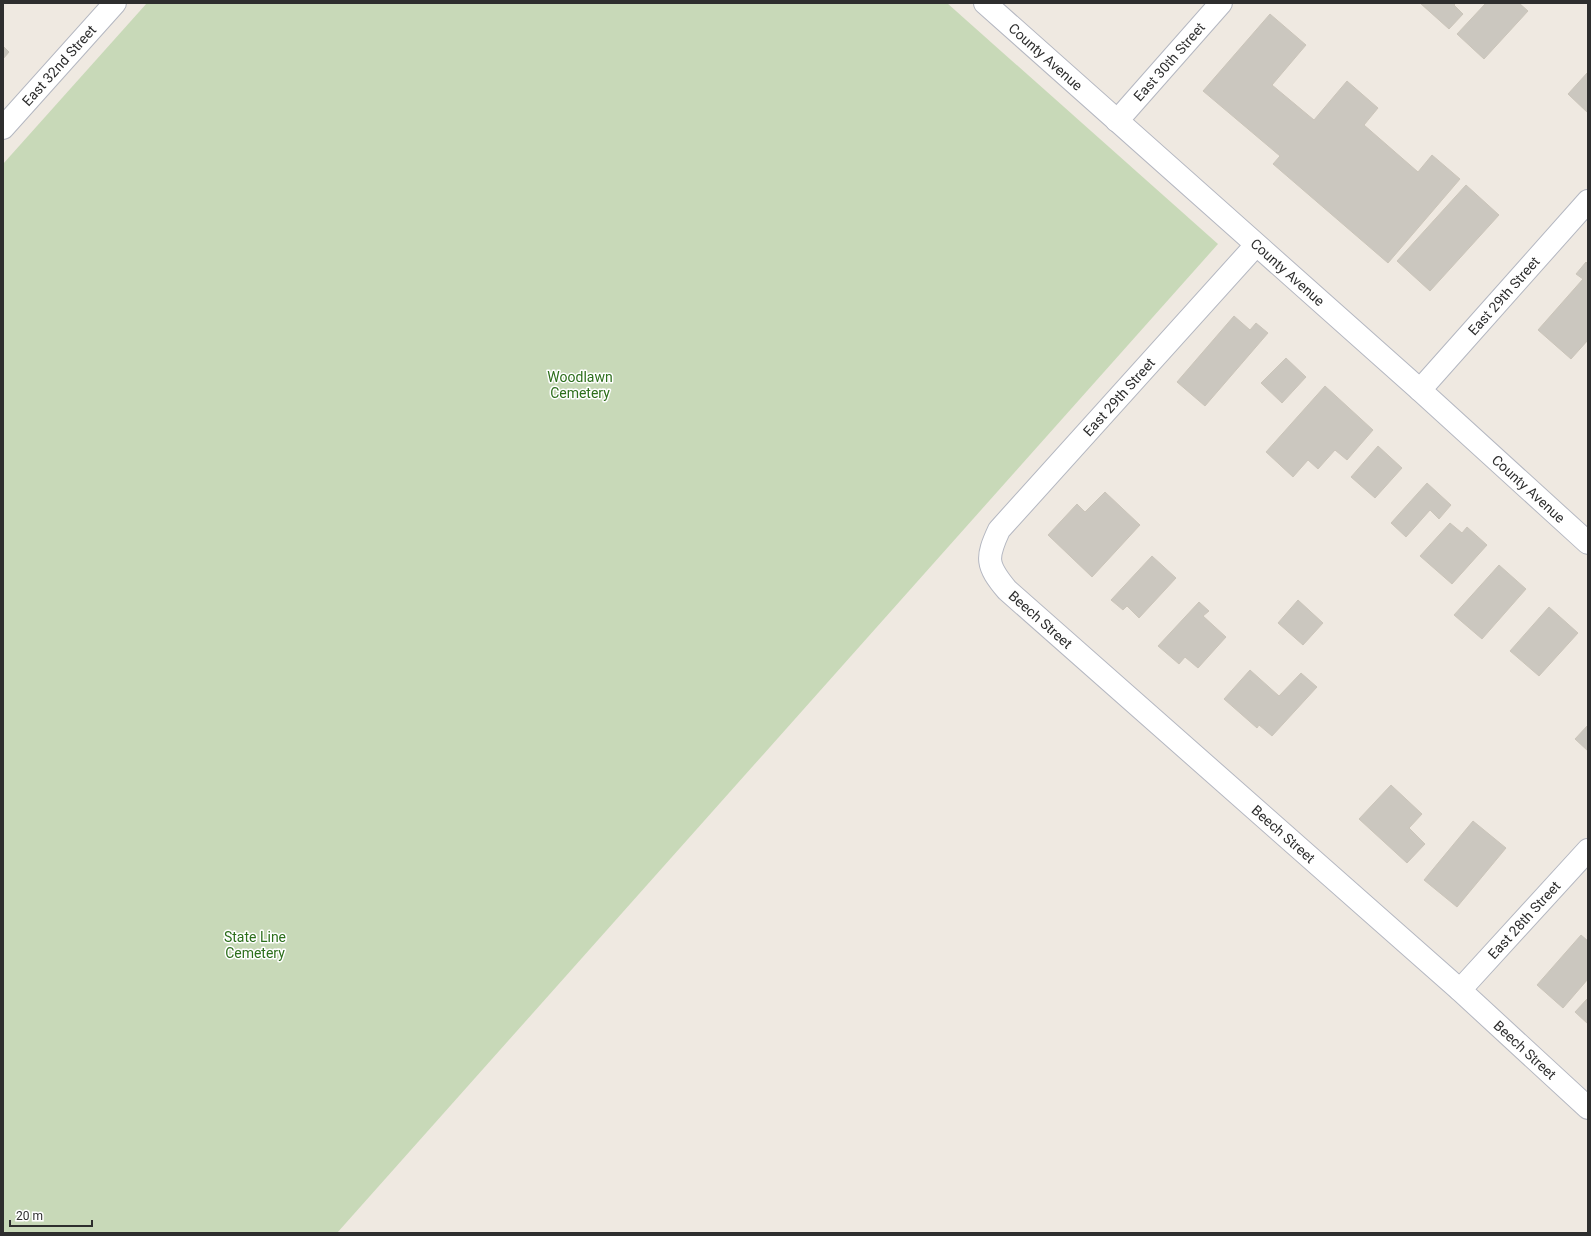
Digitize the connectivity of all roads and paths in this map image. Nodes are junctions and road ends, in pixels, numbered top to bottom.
1 (115, 3) edge
2 (985, 3) edge
3 (1221, 3) edge
4 (1117, 121) junction
5 (3, 128) edge
6 (1588, 201) edge
7 (1256, 245) junction
8 (1420, 390) junction
9 (1588, 543) edge
10 (989, 554) joint
11 (1588, 850) edge
12 (1460, 990) junction
13 (1588, 1108) edge

1 - 5 street, East 32nd Street
2 - 4 street, County Avenue
3 - 4 street, East 30th Street
4 - 7 street, County Avenue
6 - 8 street, East 29th Street
7 - 8 street, County Avenue
7 - 10 street, East 29th Street
8 - 9 street, County Avenue
10 - 12 street, Beech Street
11 - 12 street, East 28th Street
12 - 13 street, Beech Street

